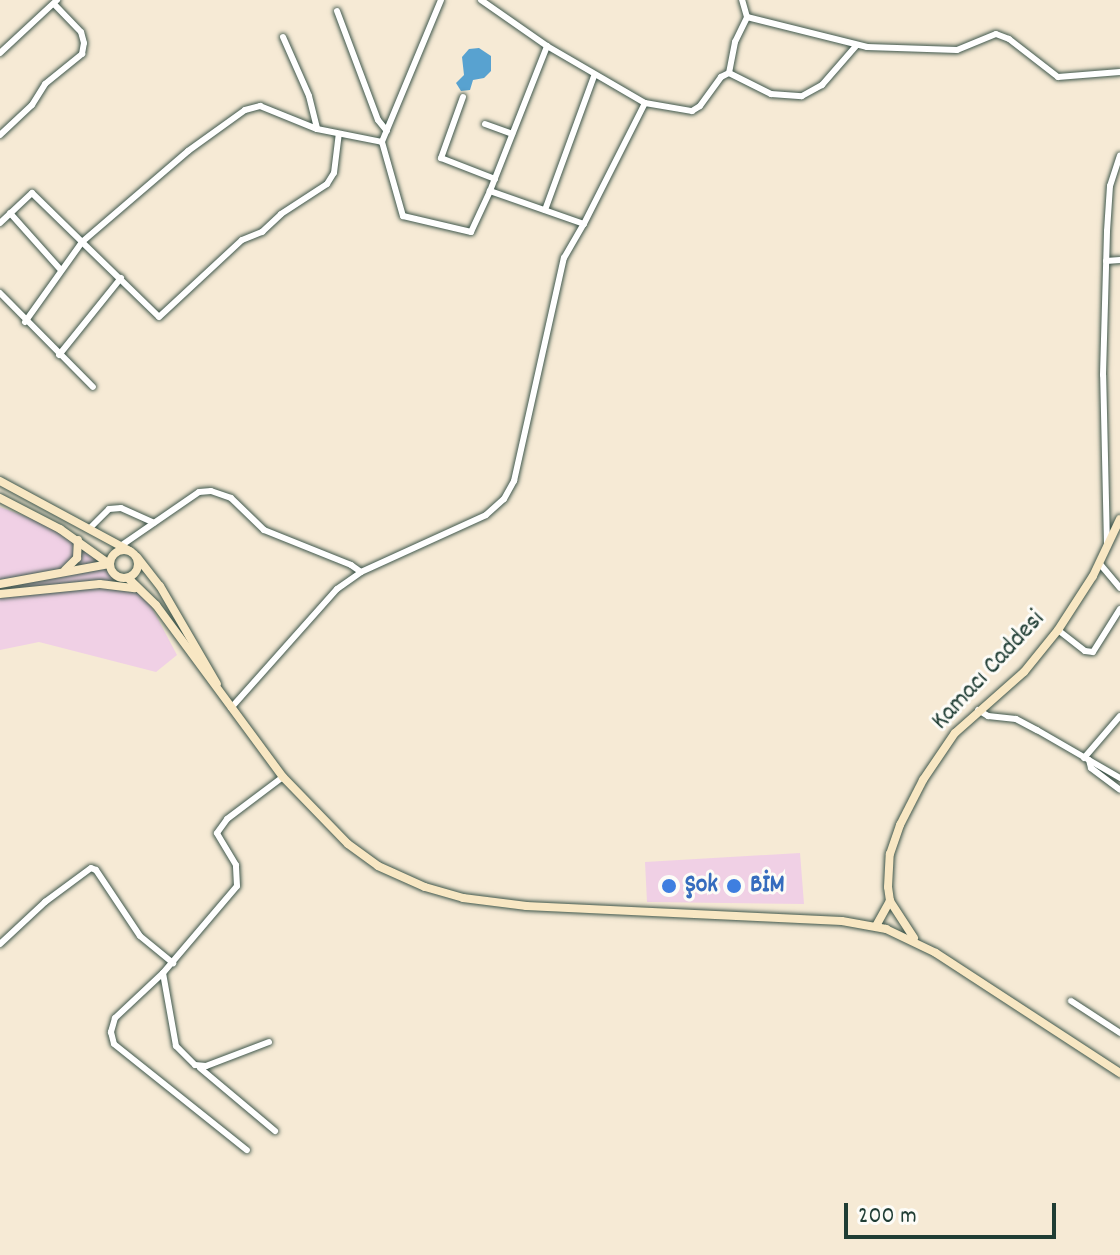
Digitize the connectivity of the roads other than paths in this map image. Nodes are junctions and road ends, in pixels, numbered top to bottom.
1 (441, 0) edge
2 (481, 0) edge
3 (742, 0) edge
4 (55, 2) edge
5 (337, 11) dead end
6 (747, 17) junction
7 (283, 37) dead end
8 (547, 46) junction
9 (856, 46) junction
10 (0, 53) edge
11 (1120, 72) edge
12 (729, 73) junction
13 (594, 76) junction
14 (463, 97) dead end
15 (645, 103) junction
16 (485, 124) dead end
17 (317, 129) junction
18 (387, 131) junction
19 (512, 134) junction
20 (0, 135) edge
21 (339, 135) junction
22 (382, 142) junction
23 (1120, 156) edge
24 (495, 179) junction
25 (490, 191) junction
26 (545, 210) junction
27 (10, 213) junction
28 (0, 223) edge
29 (584, 224) junction
30 (82, 242) junction
31 (1120, 260) edge
32 (1106, 261) junction
33 (60, 269) junction
34 (121, 278) junction
35 (0, 293) edge
36 (25, 322) junction
37 (59, 355) junction
38 (93, 387) dead end
39 (0, 481) edge
40 (0, 498) edge
41 (1120, 519) edge
42 (154, 523) junction
43 (91, 527) junction
44 (1118, 533) edge
45 (78, 540) junction
46 (1107, 549) junction
47 (130, 551) junction
48 (109, 564) junction
49 (1100, 564) junction
50 (361, 572) junction
51 (58, 575) junction
52 (117, 577) junction
53 (128, 578) junction
54 (0, 584) edge
55 (100, 584) junction
56 (1120, 588) edge
57 (143, 591) junction
58 (0, 594) edge
59 (1120, 609) edge
60 (1058, 630) junction
61 (220, 692) junction
62 (231, 708) junction
63 (978, 710) junction
64 (1120, 716) edge
65 (1087, 759) junction
66 (283, 777) junction
67 (1120, 778) edge
68 (1120, 790) edge
69 (890, 901) junction
70 (876, 926) junction
71 (917, 942) junction
72 (0, 944) edge
73 (173, 963) junction
74 (163, 973) junction
75 (1071, 1001) dead end
76 (1120, 1033) edge
77 (269, 1042) dead end
78 (200, 1068) junction
79 (1120, 1073) edge
80 (275, 1131) dead end
81 (247, 1150) dead end

1 - 18 street
2 - 8 street
3 - 6 street
4 - 10 street
4 - 20 street
5 - 18 street
6 - 9 street
6 - 12 street
7 - 17 street
8 - 13 street
8 - 19 street
9 - 11 street
9 - 12 street
12 - 15 street
13 - 15 street
13 - 26 street
14 - 24 street
15 - 29 street
16 - 19 street
17 - 21 street
17 - 30 street
18 - 22 street
19 - 24 street
21 - 22 street
21 - 34 street
22 - 25 street
23 - 32 street
24 - 25 street
25 - 26 street
26 - 29 street
27 - 28 street
27 - 30 street
27 - 33 street
29 - 50 street
30 - 33 street
30 - 34 street
31 - 32 street
32 - 46 street
33 - 36 street
34 - 37 street
35 - 36 street
36 - 37 street
37 - 38 street
39 - 43 main road
40 - 45 main road
41 - 44 main road, Kamacı Caddesi
42 - 43 street
42 - 47 street
42 - 50 street
43 - 47 main road
44 - 46 main road, Kamacı Caddesi
45 - 48 main road
45 - 51 main road
46 - 49 main road, Kamacı Caddesi
47 - 48 main road
47 - 53 main road
47 - 61 main road
48 - 51 main road
48 - 52 main road
49 - 56 street
49 - 60 main road, Kamacı Caddesi
50 - 62 street
51 - 54 main road
52 - 53 main road
52 - 55 main road
53 - 57 main road
55 - 57 main road
55 - 58 main road
57 - 61 main road
59 - 60 street
60 - 63 main road, Kamacı Caddesi
61 - 62 main road
62 - 66 main road
63 - 65 street
63 - 69 main road, Kamacı Caddesi
64 - 65 street
65 - 67 street
65 - 68 street
66 - 70 main road
66 - 73 street
69 - 70 main road, Kamacı Caddesi
69 - 71 main road
70 - 71 main road
71 - 79 main road
72 - 73 street
73 - 74 street
74 - 78 street
74 - 81 street
75 - 76 street
77 - 78 street
78 - 80 street

